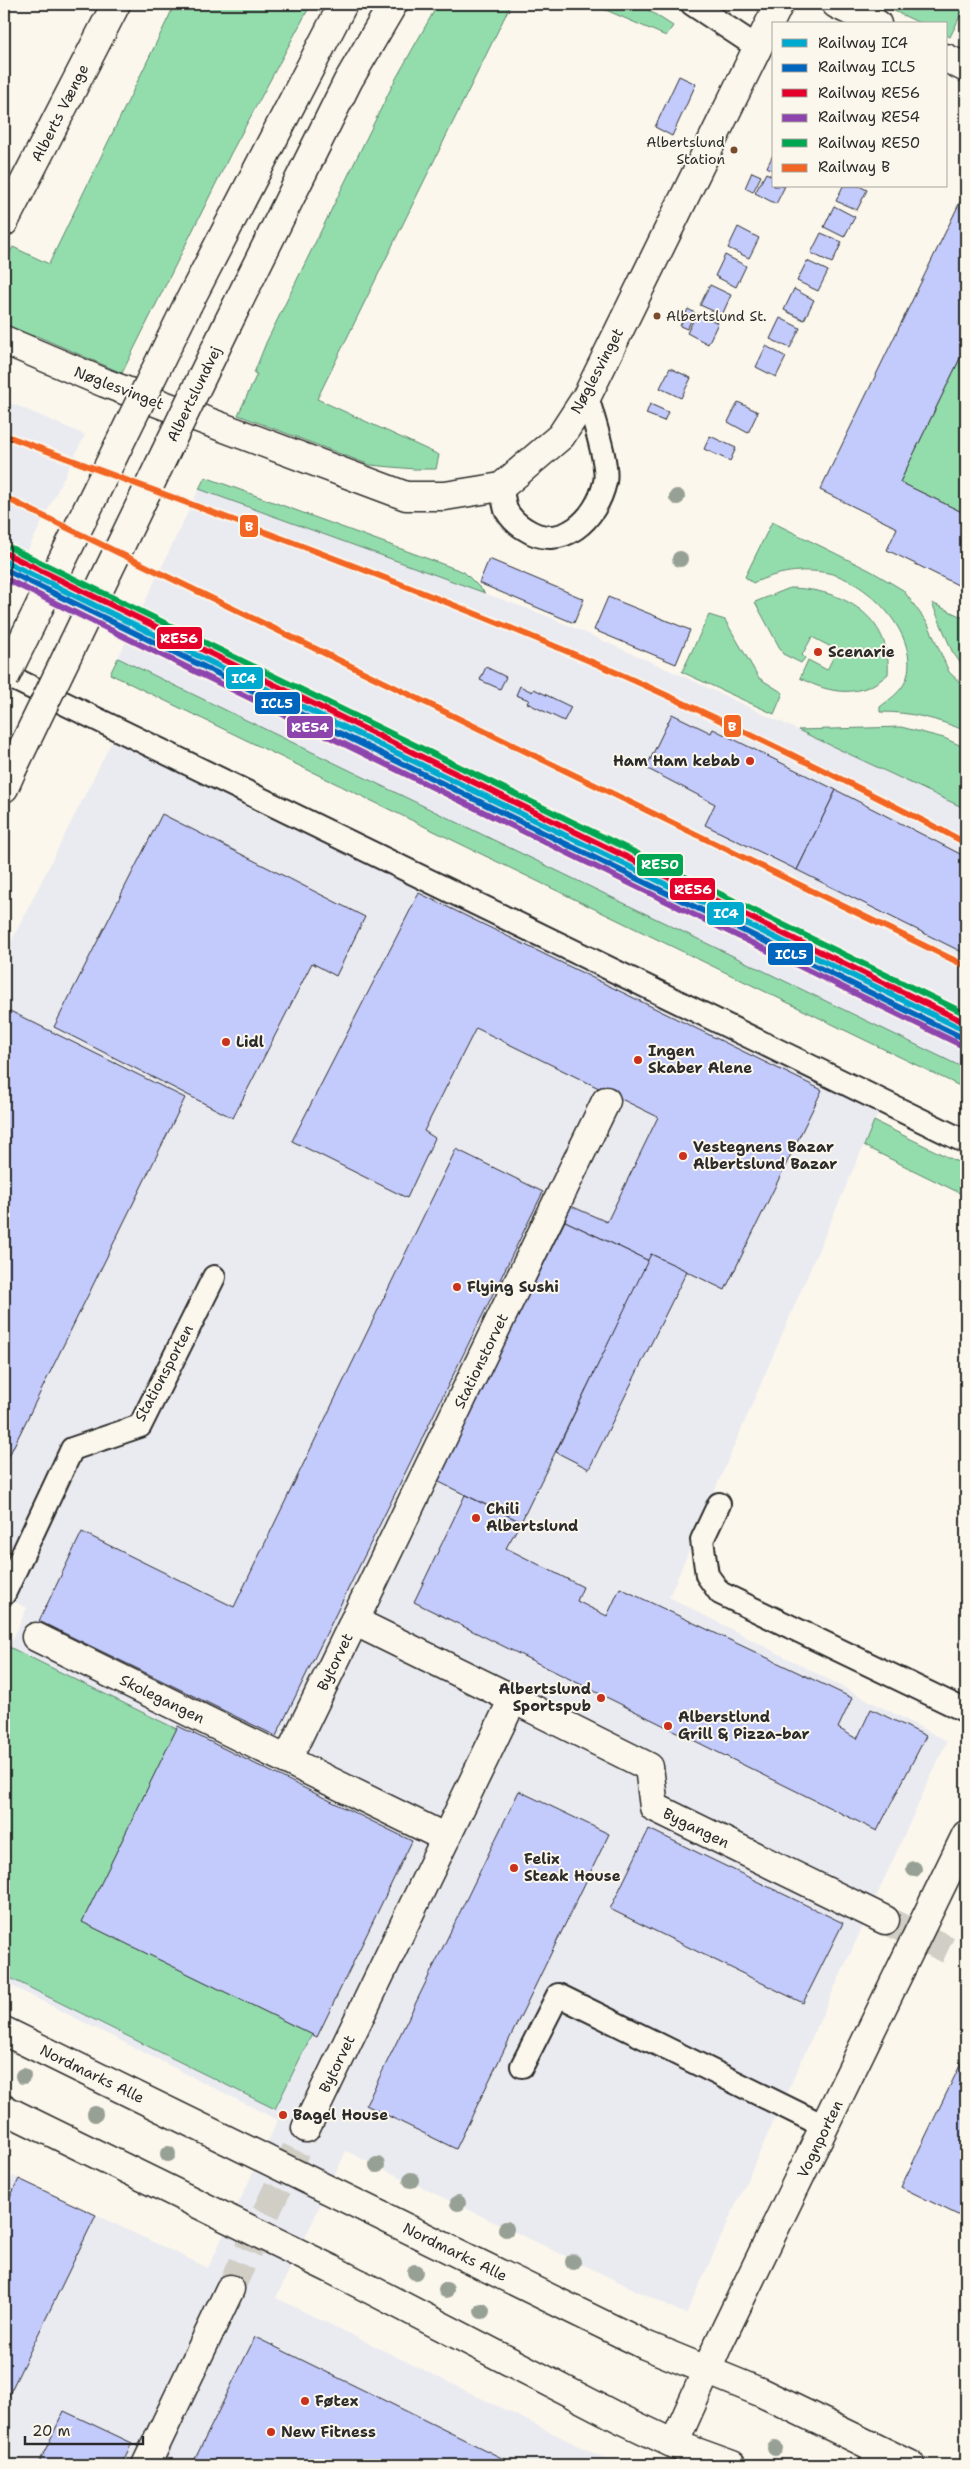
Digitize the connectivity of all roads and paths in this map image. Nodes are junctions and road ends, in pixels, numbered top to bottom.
1 (116, 4) edge
2 (342, 4) edge
3 (393, 4) edge
4 (692, 4) edge
5 (779, 4) edge
6 (836, 4) edge
7 (873, 22) edge
8 (757, 47) junction
9 (948, 59) edge
10 (966, 68) edge
11 (4, 222) edge
12 (4, 340) edge
13 (587, 396) junction
14 (501, 487) junction
15 (4, 674) edge
16 (4, 679) edge
17 (8, 779) edge
18 (606, 1101) dead end
19 (966, 1142) edge
20 (214, 1278) dead end
21 (719, 1504) dead end
22 (4, 1594) edge
23 (354, 1621) junction
24 (36, 1638) dead end
25 (513, 1699) junction
26 (966, 1711) edge
27 (288, 1760) junction
28 (966, 1835) edge
29 (446, 1838) junction
30 (885, 1920) tunnel mouth
31 (4, 2032) edge
32 (522, 2066) dead end
33 (4, 2109) edge
34 (826, 2127) junction
35 (306, 2128) tunnel mouth
36 (230, 2289) tunnel mouth
37 (708, 2371) junction
38 (674, 2444) junction
39 (875, 2457) edge
40 (146, 2465) edge
41 (732, 2465) edge
42 (910, 2465) edge

1 - 11 street, Alberts Vænge
2 - 16 street, bridge
3 - 17 street, Albertslundvej, bridge
4 - 8 lane
5 - 8 street, Nøglesvinget
6 - 7 street
8 - 13 street, Nøglesvinget
9 - 10 street
12 - 14 street, Nøglesvinget
13 - 14 street, Nøglesvinget
13 - 14 lane
15 - 19 lane
18 - 23 street, Stationstorvet
20 - 22 lane, Stationsporten
21 - 26 lane
23 - 25 street, Bytorvet
23 - 27 street, Bytorvet
24 - 27 street, Skolegangen
25 - 29 street, Bytorvet
25 - 30 street, Bygangen
27 - 29 street
28 - 34 street, Vognporten
29 - 35 street, Bytorvet
31 - 37 street, Nordmarks Alle
32 - 34 lane
33 - 38 street
34 - 37 street, Vognporten
36 - 40 street
37 - 38 street, Vognporten
37 - 39 street, Nordmarks Alle
38 - 41 street
39 - 42 street, Nordmarks Alle

